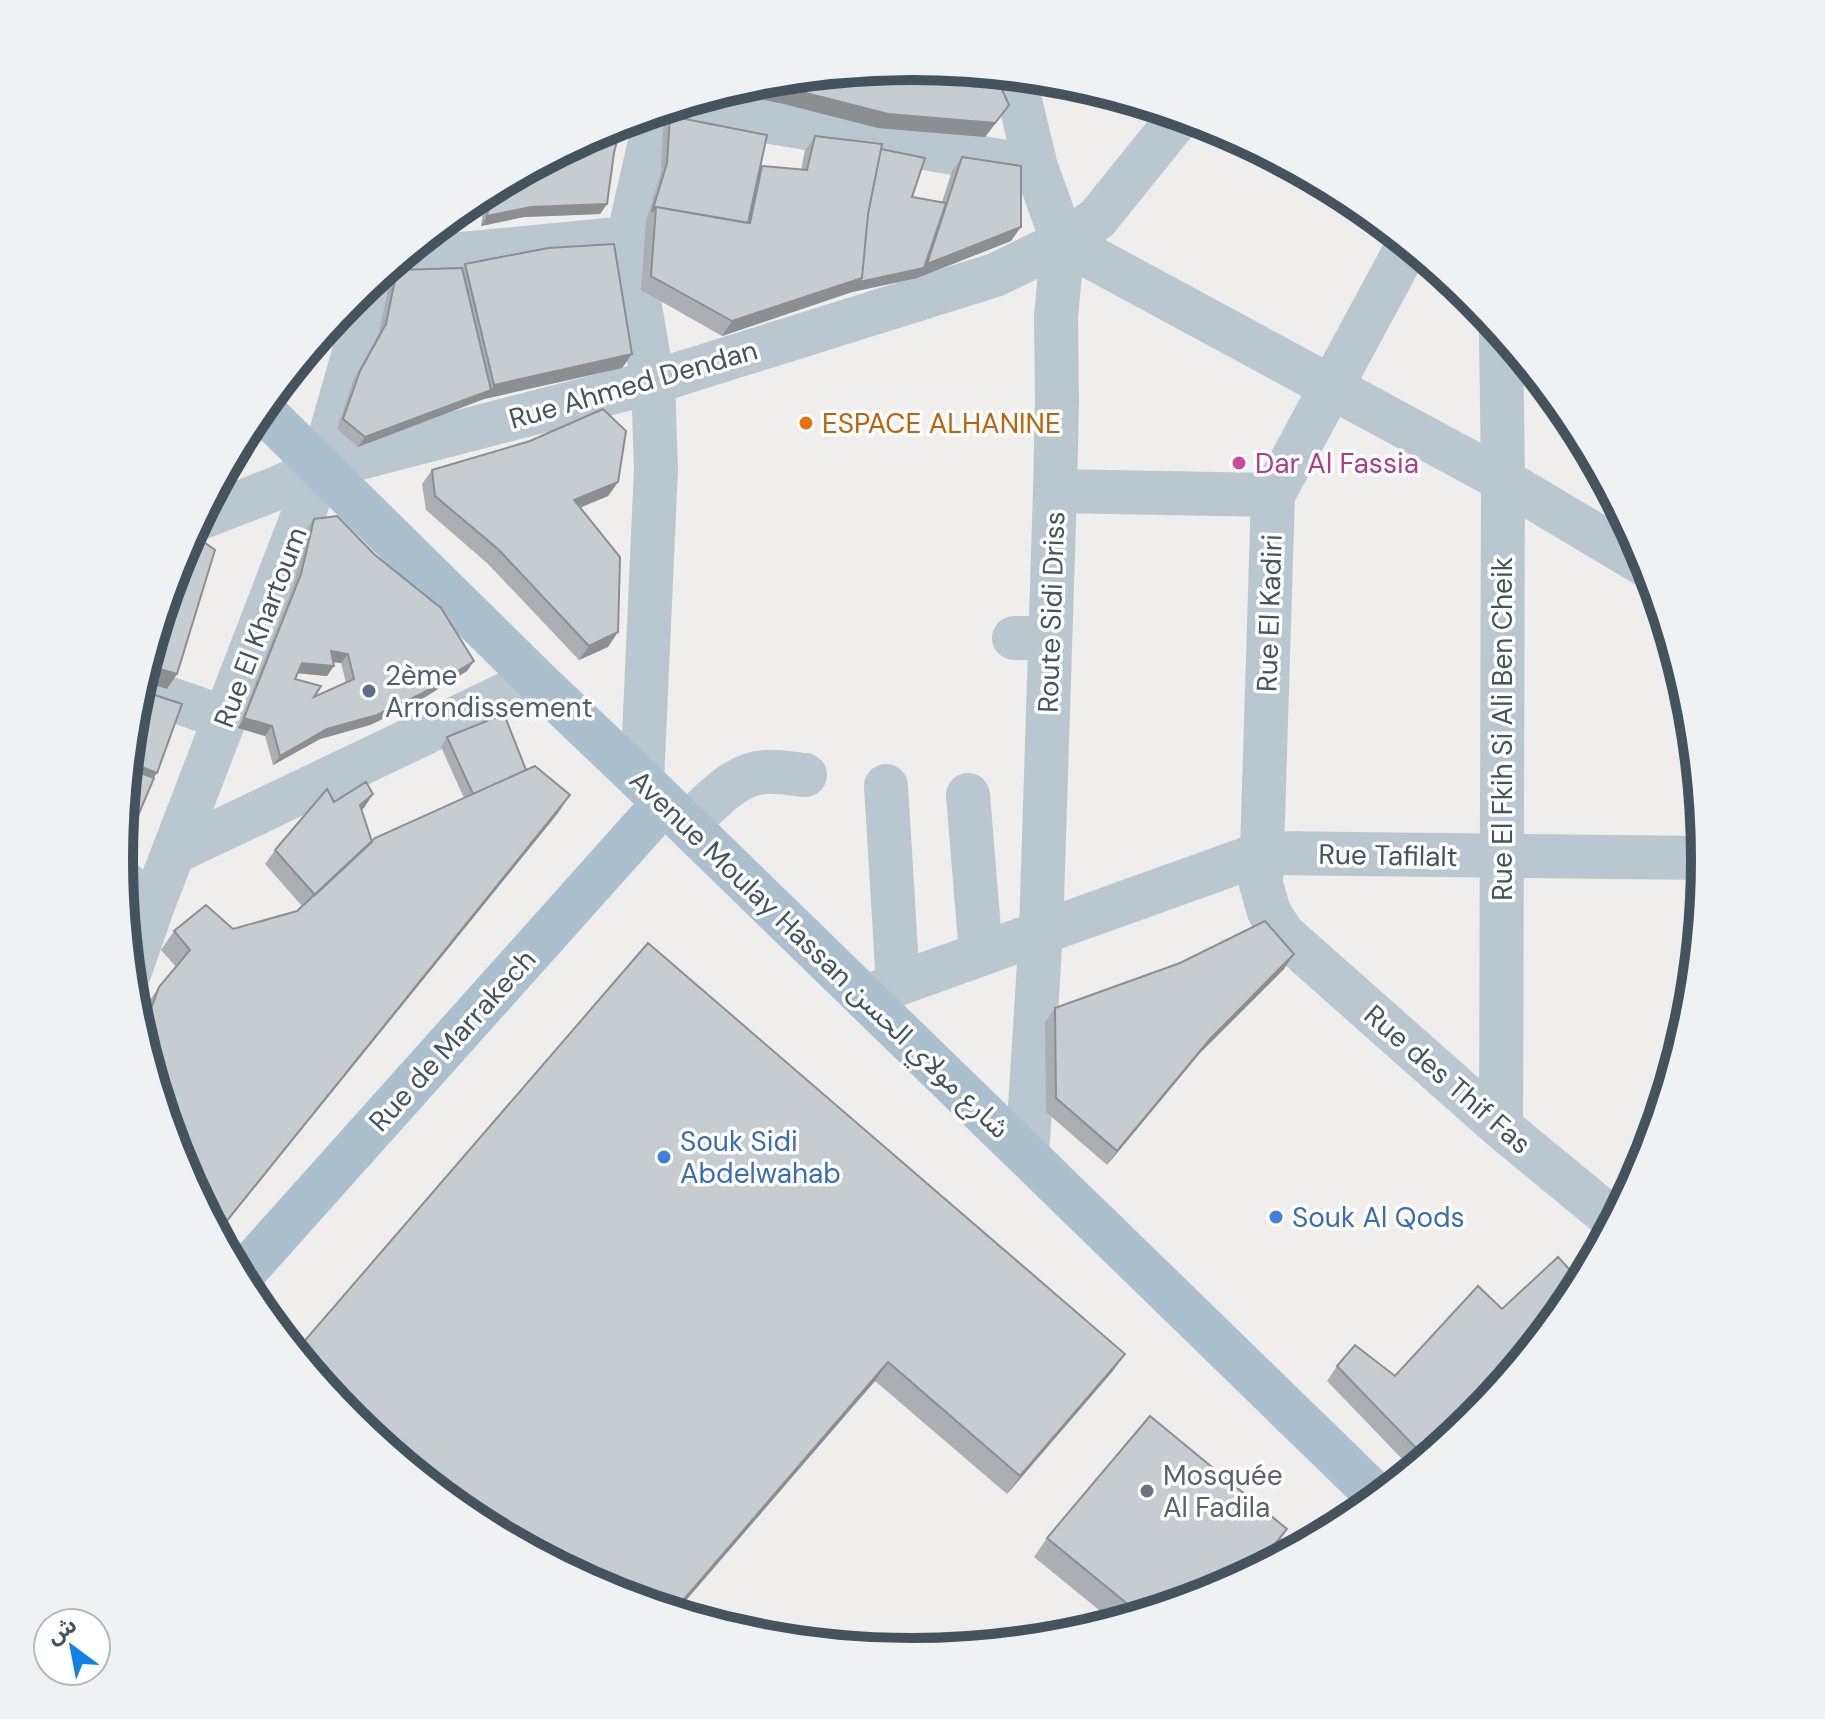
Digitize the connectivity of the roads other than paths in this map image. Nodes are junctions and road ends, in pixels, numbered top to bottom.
1 (1017, 87) edge
2 (701, 110) edge
3 (654, 124) edge
4 (1173, 125) edge
5 (1036, 167) junction
6 (628, 238) junction
7 (1063, 242) junction
8 (1403, 254) edge
9 (417, 258) edge
10 (369, 301) edge
11 (1501, 349) edge
12 (653, 382) junction
13 (1330, 386) junction
14 (270, 418) edge
15 (321, 468) junction
16 (1503, 480) junction
17 (1055, 491) junction
18 (1273, 495) junction
19 (214, 512) edge
20 (1631, 556) edge
21 (536, 680) junction
22 (152, 692) edge
23 (225, 718) junction
24 (805, 775) dead end
25 (886, 786) dead end
26 (968, 795) dead end
27 (664, 803) junction
28 (173, 853) junction
29 (1263, 853) junction
30 (1502, 857) junction
31 (1692, 858) edge
32 (137, 892) edge
33 (135, 912) edge
34 (1041, 932) junction
35 (1283, 934) joint
36 (981, 954) junction
37 (882, 991) junction
38 (1501, 1127) junction
39 (1027, 1155) junction
40 (1607, 1214) edge
41 (248, 1268) edge
42 (1371, 1490) edge

1 - 5 street
2 - 5 street
3 - 6 street
4 - 7 street
5 - 7 street
6 - 9 street
6 - 12 street
7 - 12 street, Rue Ahmed Dendan
7 - 13 street
7 - 17 street, Route Sidi Driss
8 - 13 street, Rue El Kadiri
10 - 15 street, Rue El Khartoum
11 - 16 street, Rue El Fkih Si Ali Ben Cheik
12 - 15 street, Rue Ahmed Dendan
12 - 27 street
13 - 16 street
13 - 18 street, Rue El Kadiri
14 - 15 main road, Avenue Moulay Hassan شارع مولاي الحسن
15 - 19 street, Rue Ahmed Dendan
15 - 21 main road, Avenue Moulay Hassan شارع مولاي الحسن
15 - 23 street, Rue El Khartoum
16 - 20 street
16 - 30 street, Rue El Fkih Si Ali Ben Cheik
17 - 18 street
17 - 34 street, Route Sidi Driss
18 - 29 street, Rue El Kadiri
21 - 27 main road, Avenue Moulay Hassan شارع مولاي الحسن
21 - 28 street
22 - 23 street
23 - 28 street, Rue El Khartoum
24 - 27 street
25 - 37 street
26 - 36 street
27 - 37 main road, Avenue Moulay Hassan شارع مولاي الحسن
27 - 41 main road, Rue de Marrakech
28 - 32 street, Rue El Khartoum
29 - 30 street, Rue Tafilalt
29 - 34 street
29 - 35 street, Rue El Kadiri
30 - 31 street, Rue Tafilalt
30 - 38 street, Rue El Fkih Si Ali Ben Cheik
32 - 33 street, Rue El Khartoum
34 - 36 street
34 - 39 street, Route Sidi Driss
35 - 38 street, Rue des Thif Fas
36 - 37 street
37 - 39 main road, Avenue Moulay Hassan شارع مولاي الحسن
38 - 40 street, Rue des Thif Fas
39 - 42 main road, Avenue Moulay Hassan شارع مولاي الحسن

